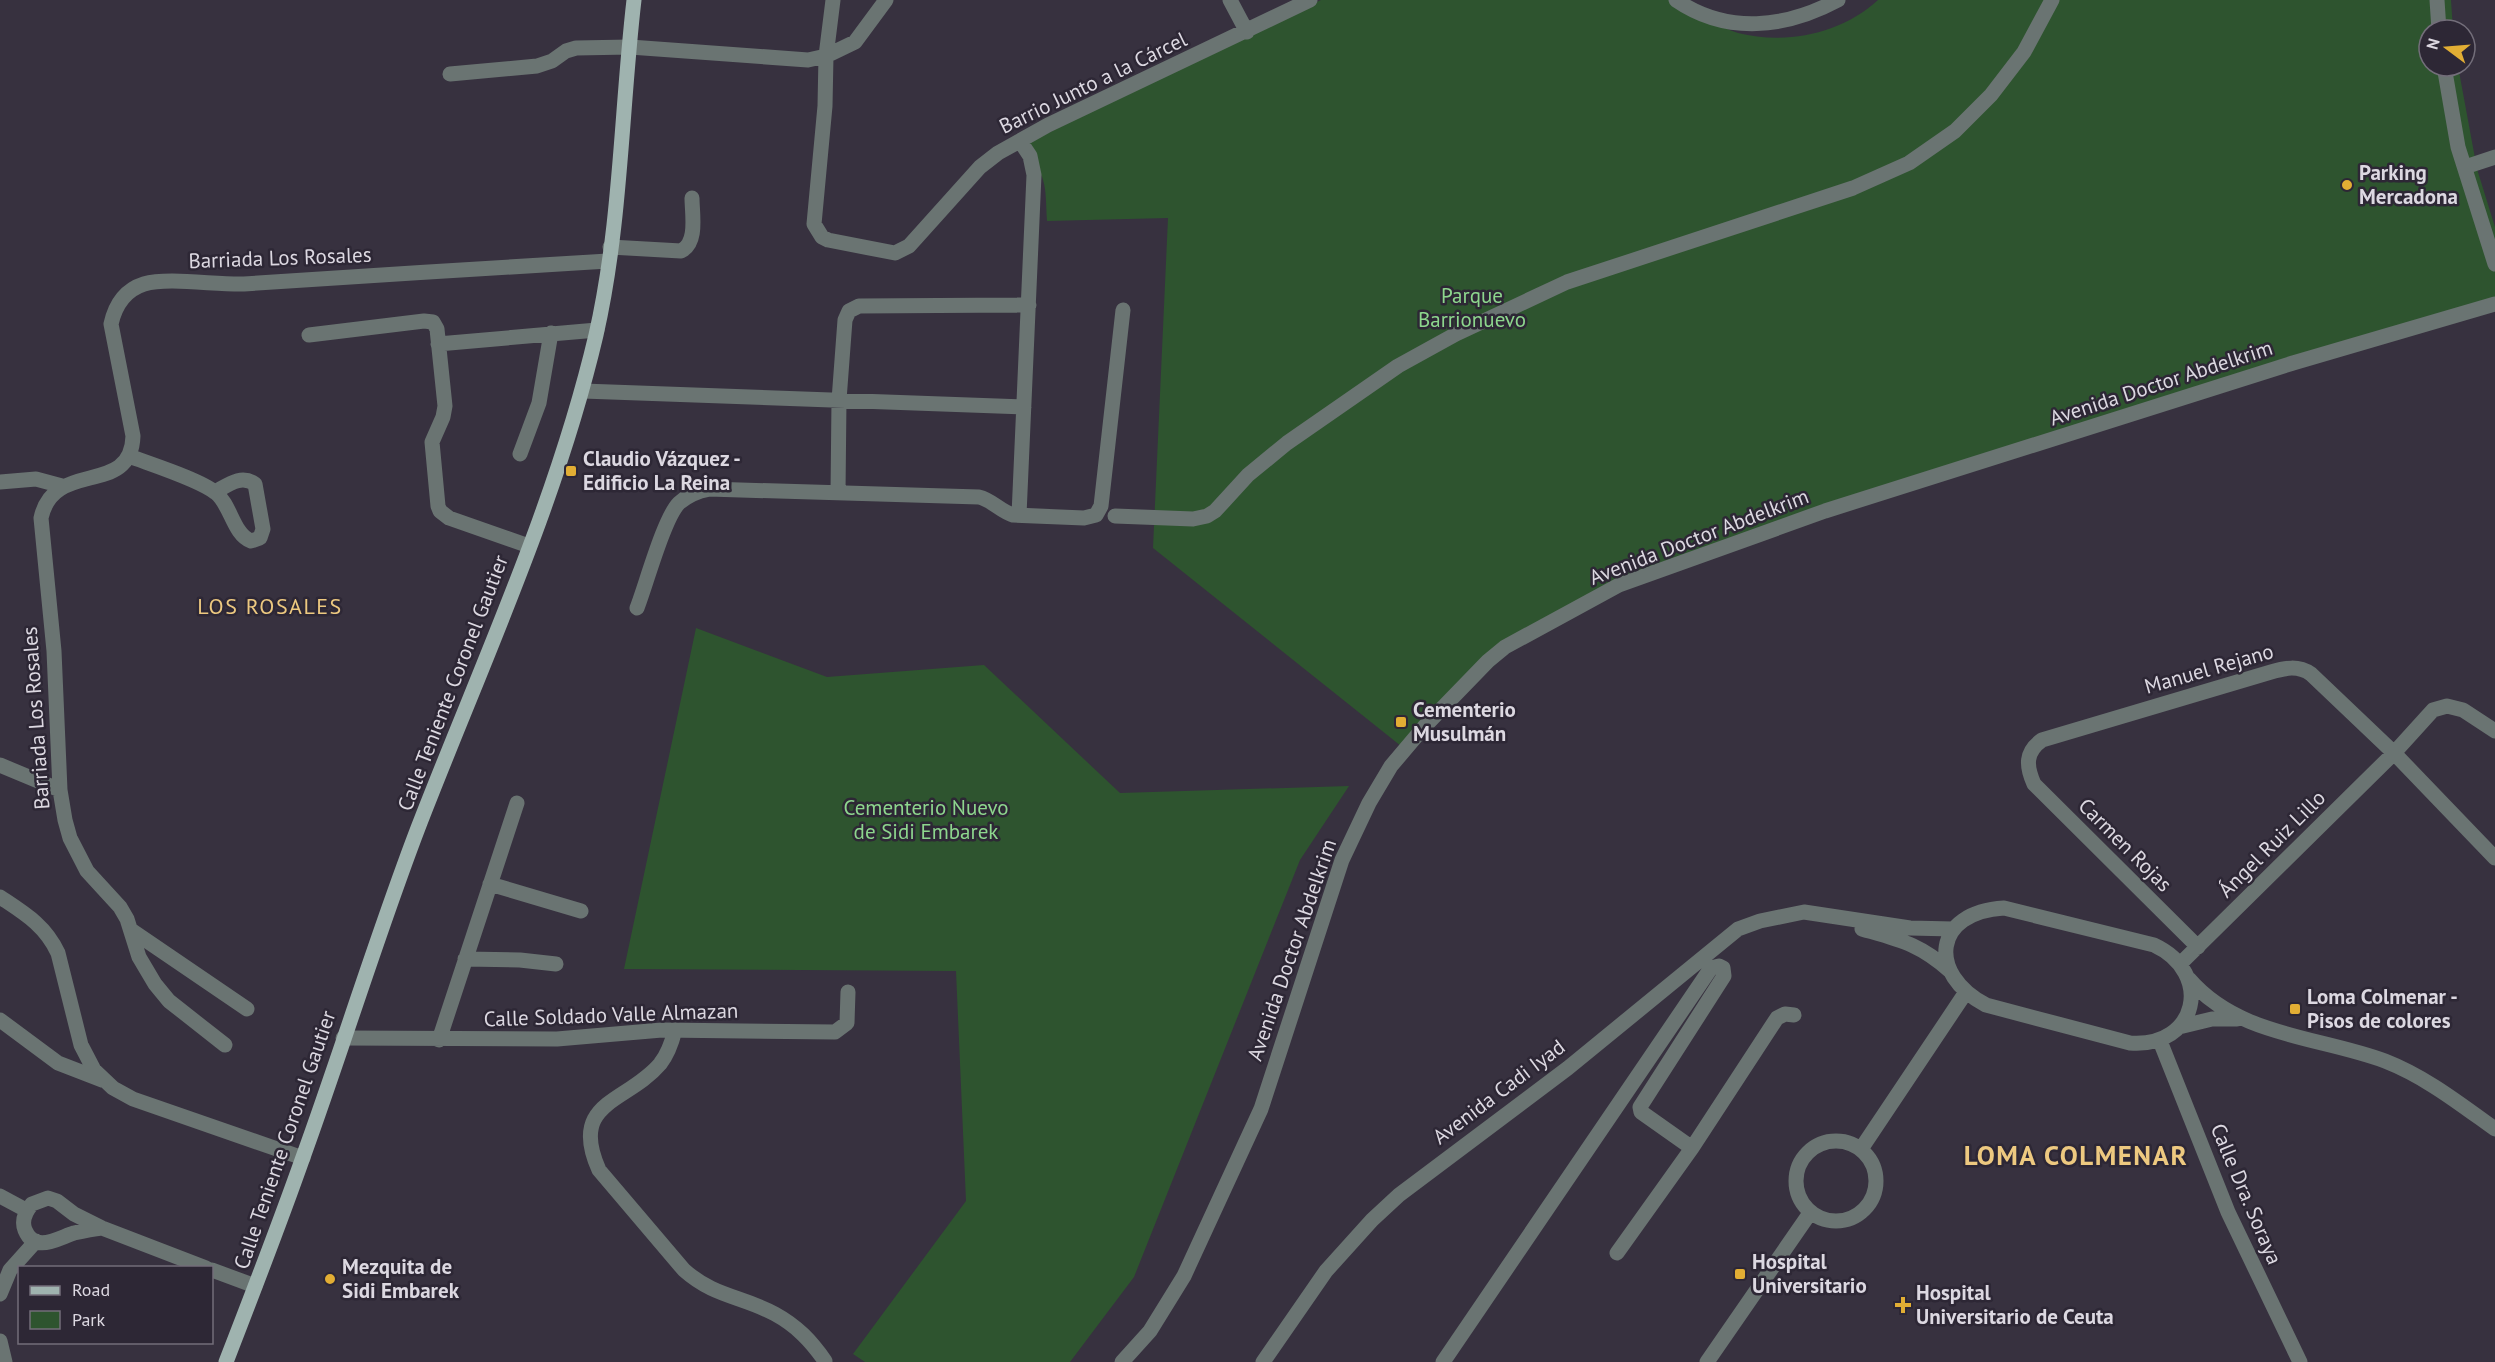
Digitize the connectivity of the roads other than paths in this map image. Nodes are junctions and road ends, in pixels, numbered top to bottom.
1 (634, 0) edge
2 (833, 0) edge
3 (886, 0) edge
4 (1230, 0) edge
5 (1310, 0) edge
6 (1676, 0) edge
7 (1838, 0) edge
8 (2052, 0) edge
9 (2438, 0) edge
10 (2439, 18) edge
11 (1247, 32) junction
12 (630, 47) junction
13 (826, 56) junction
14 (450, 74) dead end
15 (2446, 78) edge
16 (1020, 141) junction
17 (2495, 157) edge
18 (2465, 167) junction
19 (692, 198) dead end
20 (609, 254) junction
21 (2495, 264) edge
22 (2495, 304) edge
23 (1029, 305) junction
24 (1123, 310) dead end
25 (597, 330) junction
26 (551, 333) junction
27 (309, 335) dead end
28 (438, 344) junction
29 (582, 391) junction
30 (840, 400) junction
31 (1024, 407) junction
32 (520, 454) dead end
33 (129, 456) junction
34 (0, 483) edge
35 (62, 486) junction
36 (215, 492) dead end
37 (838, 493) junction
38 (1019, 516) junction
39 (1114, 516) dead end
40 (529, 546) junction
41 (638, 608) dead end
42 (2495, 731) edge
43 (2394, 753) junction
44 (0, 765) edge
45 (2027, 769) joint
46 (60, 790) junction
47 (517, 803) dead end
48 (2495, 858) edge
49 (490, 884) junction
50 (0, 897) edge
51 (580, 911) dead end
52 (1804, 912) junction
53 (131, 930) junction
54 (1953, 930) junction
55 (2198, 947) junction
56 (465, 959) junction
57 (556, 964) dead end
58 (2183, 969) junction
59 (1952, 973) junction
60 (848, 992) dead end
61 (1966, 992) junction
62 (247, 1009) dead end
63 (1794, 1015) dead end
64 (0, 1020) edge
65 (2243, 1020) junction
66 (2179, 1027) junction
67 (675, 1030) junction
68 (343, 1038) junction
69 (439, 1040) junction
70 (2160, 1041) junction
71 (225, 1045) dead end
72 (104, 1081) junction
73 (2495, 1129) edge
74 (1692, 1148) junction
75 (1861, 1149) junction
76 (303, 1158) junction
77 (0, 1196) edge
78 (64, 1206) junction
79 (26, 1210) junction
80 (1810, 1213) junction
81 (102, 1228) junction
82 (63, 1237) junction
83 (36, 1241) junction
84 (1617, 1253) dead end
85 (201, 1266) edge
86 (213, 1270) edge
87 (255, 1286) junction
88 (0, 1294) edge
89 (0, 1341) edge
90 (825, 1360) dead end
91 (5, 1362) edge
92 (226, 1362) edge
93 (1122, 1362) edge
94 (1263, 1362) edge
95 (1443, 1362) edge
96 (1707, 1362) edge
97 (2300, 1362) edge

1 - 12 main road, Calle Teniente Coronel Gautier
2 - 13 street, Barrio Junto a la Cárcel
3 - 13 street
4 - 11 street
5 - 11 street, Barrio Junto a la Cárcel
6 - 7 street
8 - 39 street
9 - 10 street
11 - 16 street, Barrio Junto a la Cárcel
12 - 13 street
12 - 14 street
12 - 20 main road, Calle Teniente Coronel Gautier
13 - 16 street, Barrio Junto a la Cárcel
15 - 18 street
16 - 23 street
17 - 18 street
18 - 21 street
19 - 20 street, Barriada Los Rosales
20 - 25 main road, Calle Teniente Coronel Gautier
20 - 33 street, Barriada Los Rosales
22 - 93 street, Avenida Doctor Abdelkrim
23 - 30 street
23 - 31 street
24 - 38 street
25 - 26 street
25 - 29 main road, Calle Teniente Coronel Gautier
26 - 28 street
26 - 32 street
27 - 28 street
28 - 40 street
29 - 30 street
29 - 40 main road, Calle Teniente Coronel Gautier
30 - 31 street
30 - 37 street
31 - 38 street
33 - 35 street
33 - 36 street
34 - 35 street
35 - 46 street, Barriada Los Rosales
37 - 38 street
37 - 41 street
40 - 68 main road, Calle Teniente Coronel Gautier
42 - 43 street, Ángel Ruiz Lillo
43 - 45 street, Manuel Rejano
43 - 48 street, Manuel Rejano
43 - 55 street, Ángel Ruiz Lillo
44 - 46 street
45 - 55 street, Carmen Rojas
46 - 53 street, Barriada Los Rosales
47 - 49 street
49 - 51 street
49 - 56 street
50 - 72 street
52 - 54 street, Avenida Cadi Iyad
52 - 59 street, Avenida Cadi Iyad
52 - 94 street, Avenida Cadi Iyad
53 - 62 street
53 - 71 street, Barriada Los Rosales
54 - 58 street
54 - 59 street
55 - 58 street, Ángel Ruiz Lillo
56 - 57 street
56 - 69 street
58 - 65 street
58 - 66 street
59 - 61 street
60 - 67 street, Calle Soldado Valle Almazan
61 - 70 street
61 - 75 street
63 - 74 street
64 - 72 street
65 - 66 street
65 - 73 street
66 - 70 street
67 - 69 street, Calle Soldado Valle Almazan
67 - 90 street
68 - 69 street, Calle Soldado Valle Almazan
68 - 76 main road, Calle Teniente Coronel Gautier
70 - 97 street, Calle Dra. Soraya
72 - 76 street
74 - 84 street
74 - 95 street
75 - 80 street
75 - 80 street
76 - 87 main road, Calle Teniente Coronel Gautier
77 - 79 street
78 - 79 street
78 - 81 street
78 - 82 street
79 - 83 street
80 - 96 street
81 - 82 street
81 - 85 street
82 - 83 street
83 - 88 street
86 - 87 street
87 - 92 main road, Calle Teniente Coronel Gautier
89 - 91 street

